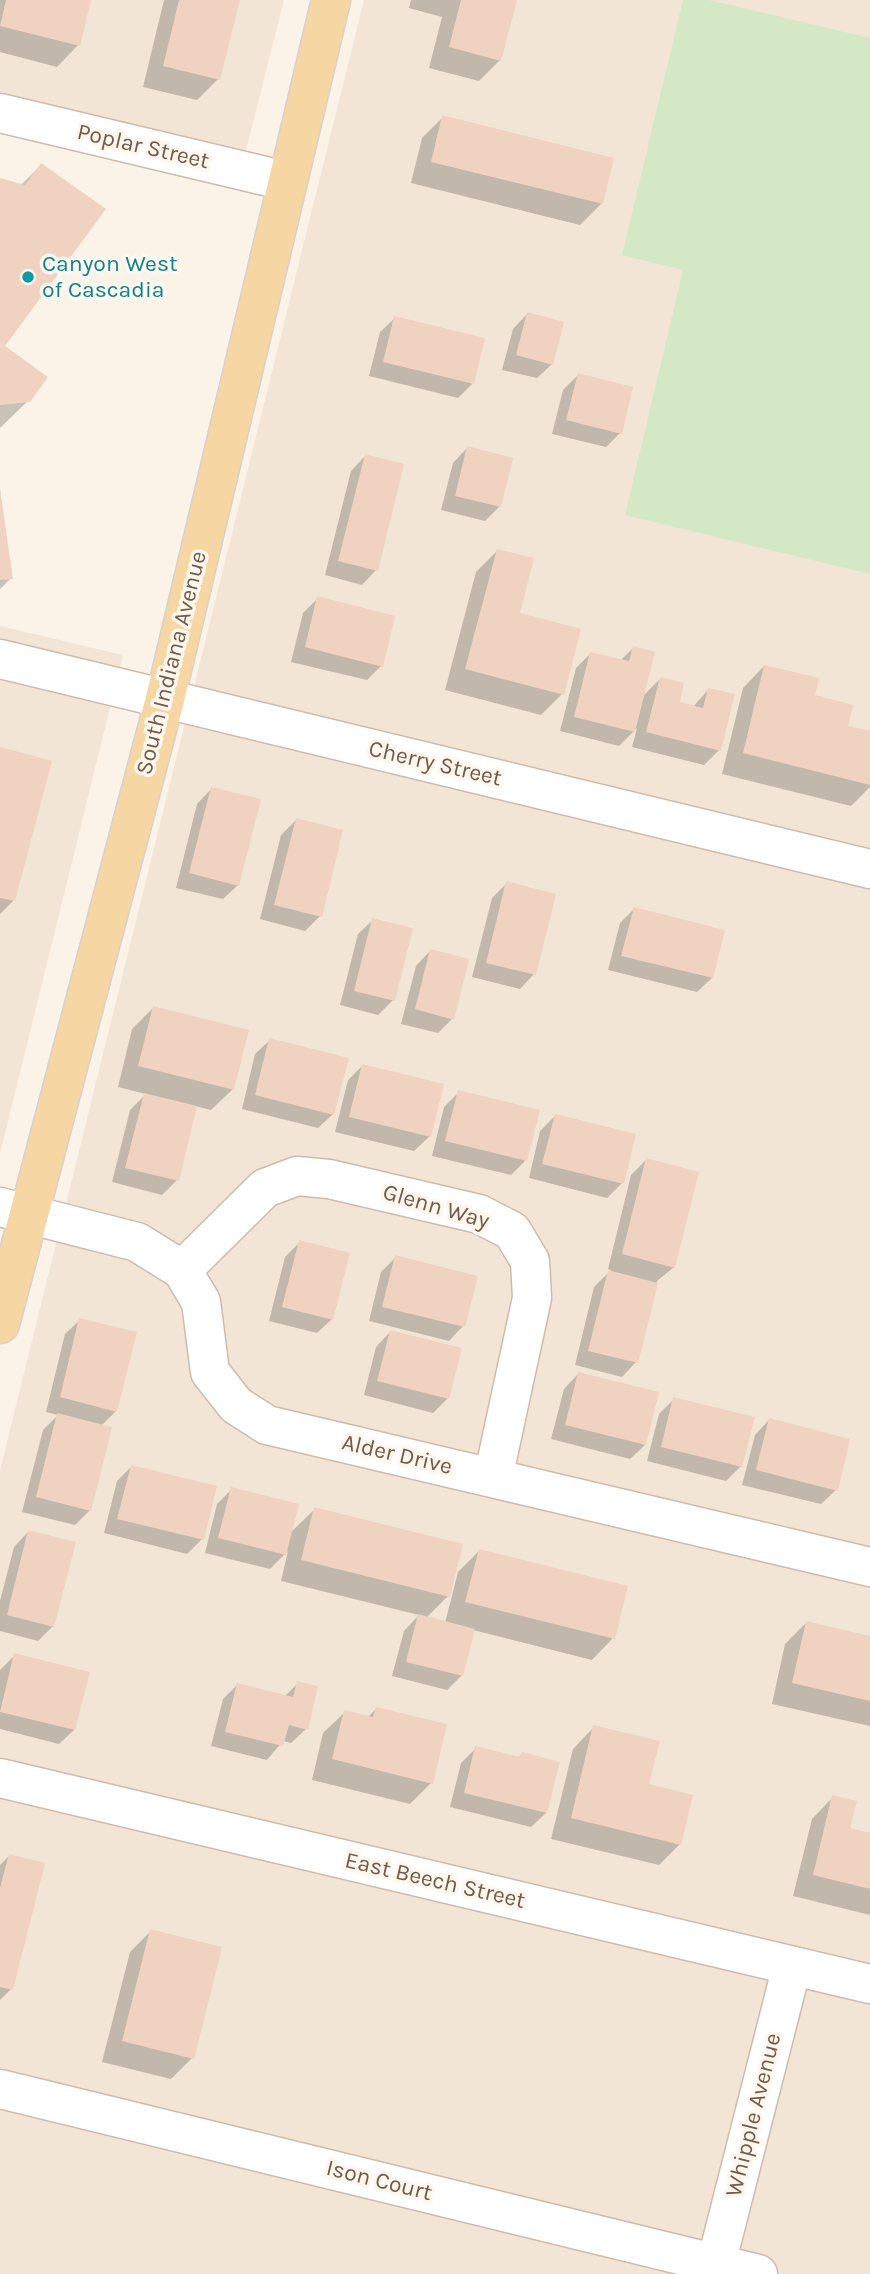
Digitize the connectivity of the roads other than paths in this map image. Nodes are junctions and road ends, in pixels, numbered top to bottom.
1 (331, 0) edge
2 (0, 113) edge
3 (286, 181) junction
4 (0, 659) edge
5 (165, 699) junction
6 (870, 869) edge
7 (14, 1210) edge
8 (182, 1270) junction
9 (0, 1324) edge
10 (493, 1478) junction
11 (870, 1567) edge
12 (0, 1778) edge
13 (792, 1966) junction
14 (870, 1984) edge
15 (0, 2089) edge
16 (716, 2264) junction
17 (758, 2274) edge

1 - 3 main road, South Indiana Avenue
2 - 3 street, Poplar Street
3 - 5 main road, South Indiana Avenue
4 - 5 street, Cherry Street
5 - 6 street, Cherry Street
5 - 7 main road, South Indiana Avenue
7 - 8 street, Alder Drive
7 - 9 main road, South Indiana Avenue
8 - 10 street, Alder Drive
8 - 10 street, Glenn Way
10 - 11 street, Alder Drive
12 - 13 street, East Beech Street
13 - 14 street, East Beech Street
13 - 16 street, Whipple Avenue
15 - 16 street, Ison Court
16 - 17 street, Ison Court

